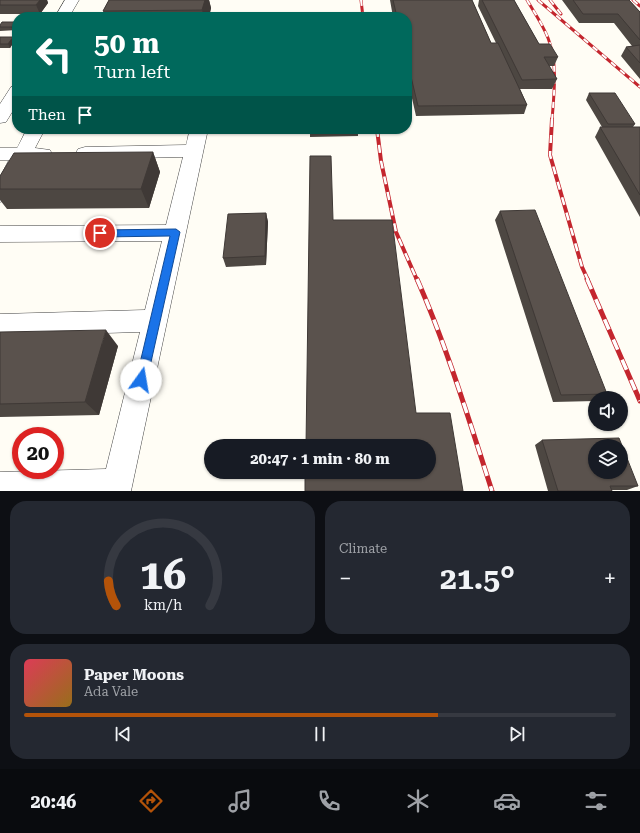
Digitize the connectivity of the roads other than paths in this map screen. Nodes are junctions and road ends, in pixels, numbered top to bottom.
1 (72, 0) edge
2 (65, 12) edge
3 (12, 98) edge
4 (0, 118) edge
5 (33, 134) edge
6 (196, 140) edge
7 (0, 154) edge
8 (22, 154) junction
9 (0, 195) edge
10 (176, 232) junction
11 (0, 234) edge
12 (155, 321) junction
13 (0, 325) edge
14 (0, 487) edge
15 (117, 488) edge

1 - 2 street
3 - 4 street
5 - 8 street
6 - 8 street
6 - 10 street
7 - 8 street
8 - 9 street
10 - 11 street
10 - 12 street
12 - 13 street
12 - 15 street
14 - 15 street

